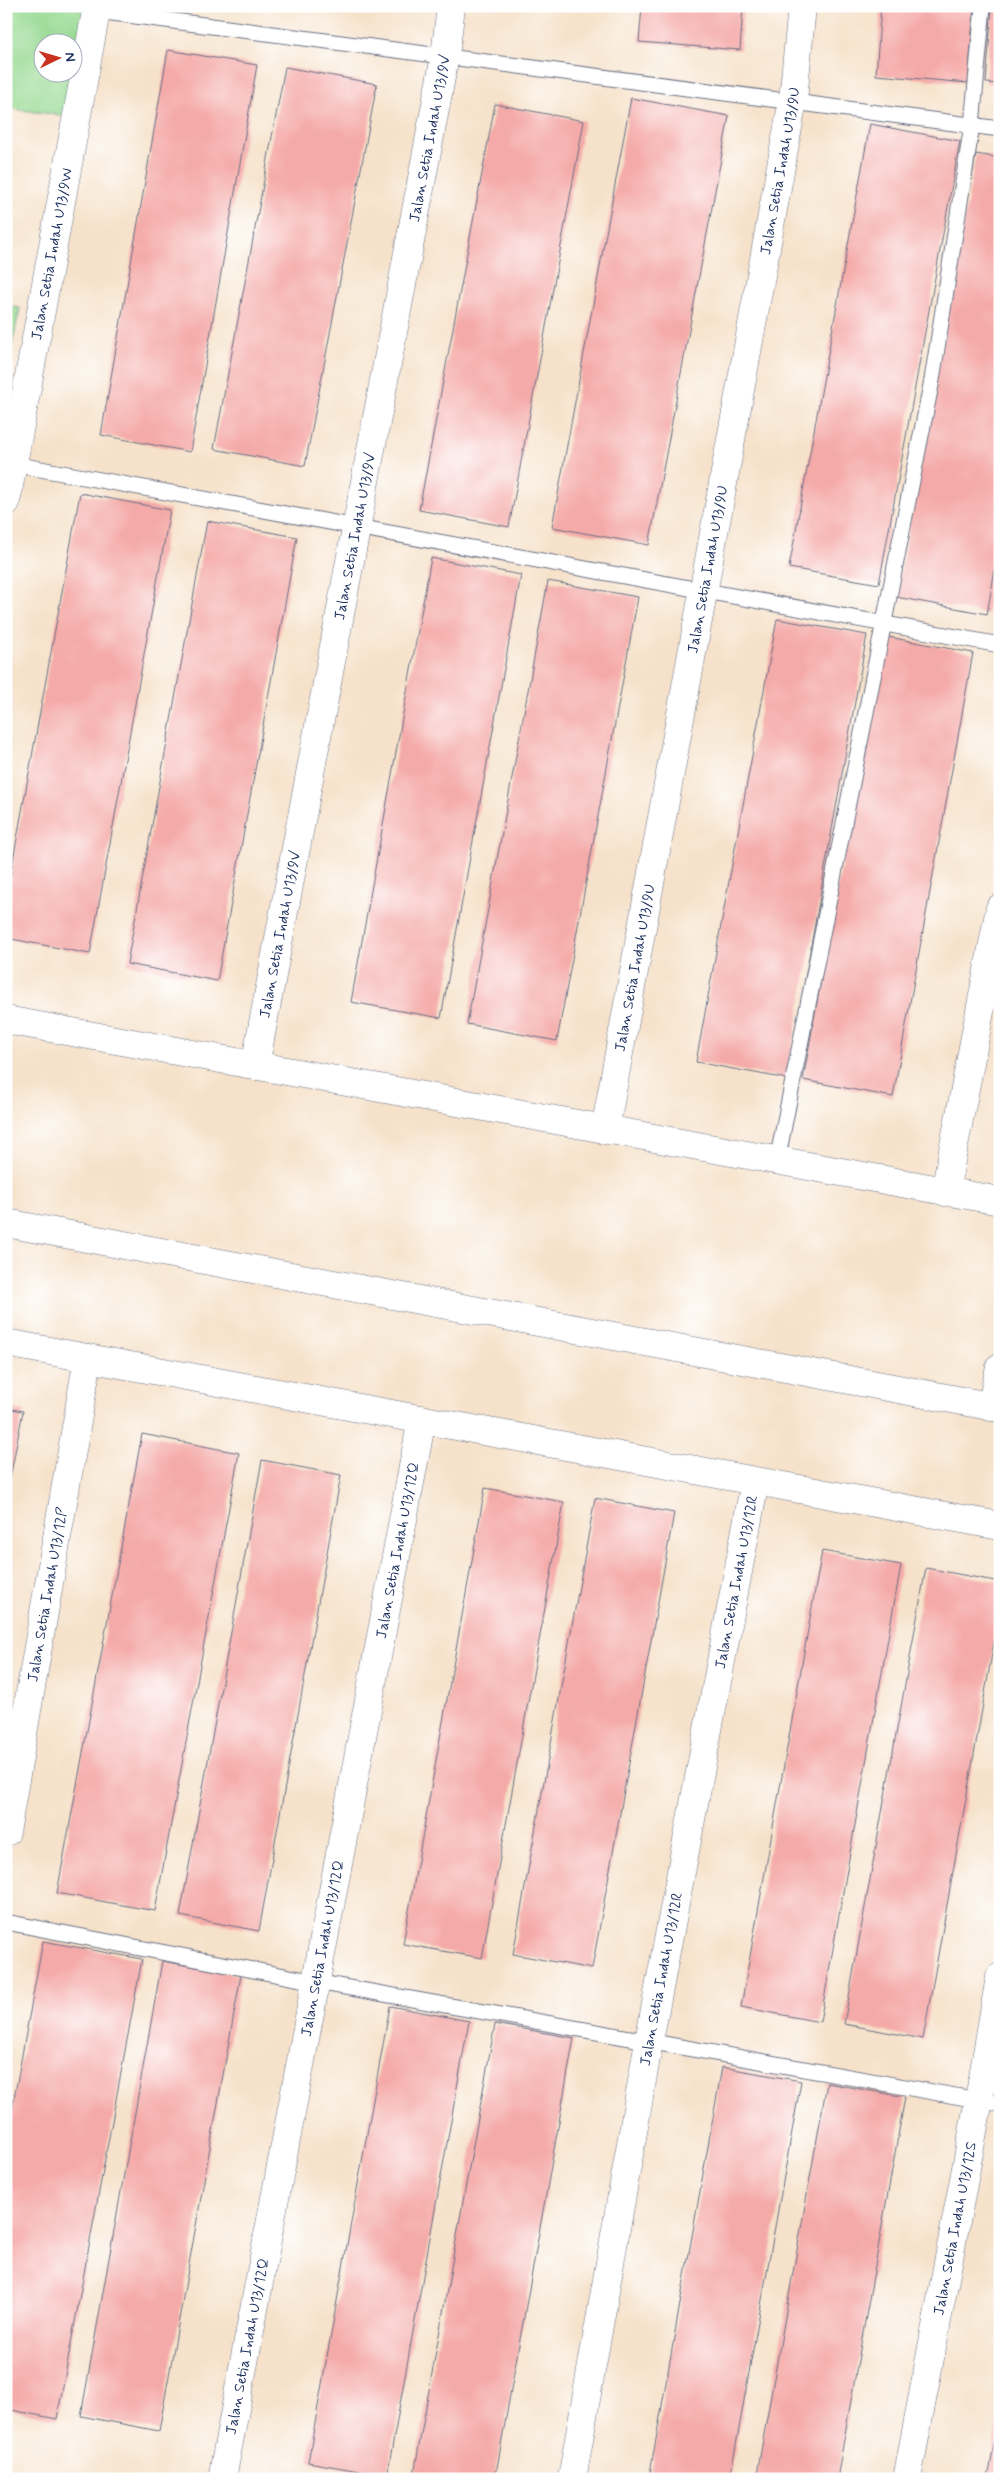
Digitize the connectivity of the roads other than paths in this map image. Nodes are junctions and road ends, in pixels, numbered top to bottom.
1 (451, 6) edge
2 (802, 6) edge
3 (982, 6) edge
4 (97, 9) edge
5 (445, 56) junction
6 (793, 100) junction
7 (972, 126) junction
8 (1000, 129) edge
9 (13, 464) junction
10 (6, 502) edge
11 (356, 527) junction
12 (704, 591) junction
13 (884, 623) junction
14 (1000, 645) edge
15 (1000, 908) edge
16 (6, 1020) edge
17 (255, 1066) junction
18 (605, 1130) junction
19 (777, 1162) junction
20 (945, 1192) junction
21 (1000, 1201) edge
22 (6, 1223) edge
23 (6, 1343) edge
24 (88, 1358) junction
25 (1000, 1367) edge
26 (995, 1408) edge
27 (422, 1419) junction
28 (754, 1482) junction
29 (1000, 1526) edge
30 (6, 1832) edge
31 (6, 1922) edge
32 (1000, 1977) edge
33 (316, 1982) junction
34 (649, 2041) junction
35 (989, 2102) edge
36 (222, 2479) edge
37 (572, 2479) edge
38 (907, 2479) edge

1 - 5 street, Jalan Setia Indah U13/9V
2 - 6 street, Jalan Setia Indah U13/9U
3 - 7 lane
4 - 5 lane
4 - 9 street, Jalan Setia Indah U13/9W
5 - 6 lane
5 - 11 street, Jalan Setia Indah U13/9V
6 - 7 lane
6 - 12 street, Jalan Setia Indah U13/9U
7 - 8 lane
7 - 13 lane
9 - 10 street, Jalan Setia Indah U13/9W
9 - 11 lane
11 - 12 lane
11 - 17 street, Jalan Setia Indah U13/9V
12 - 13 lane
12 - 18 street, Jalan Setia Indah U13/9U
13 - 14 lane
13 - 19 lane
15 - 20 street
16 - 17 street
17 - 18 street
18 - 19 street
19 - 20 street
20 - 21 street
22 - 26 street
23 - 24 street
24 - 27 street
24 - 30 street, Jalan Setia Indah U13/12P
25 - 26 street
27 - 28 street
27 - 33 street, Jalan Setia Indah U13/12Q
28 - 29 street
28 - 34 street, Jalan Setia Indah U13/12R
31 - 33 lane
32 - 35 street, Jalan Setia Indah U13/12S
33 - 34 lane
33 - 36 street, Jalan Setia Indah U13/12Q
34 - 35 lane
34 - 37 street, Jalan Setia Indah U13/12R
35 - 38 street, Jalan Setia Indah U13/12S

